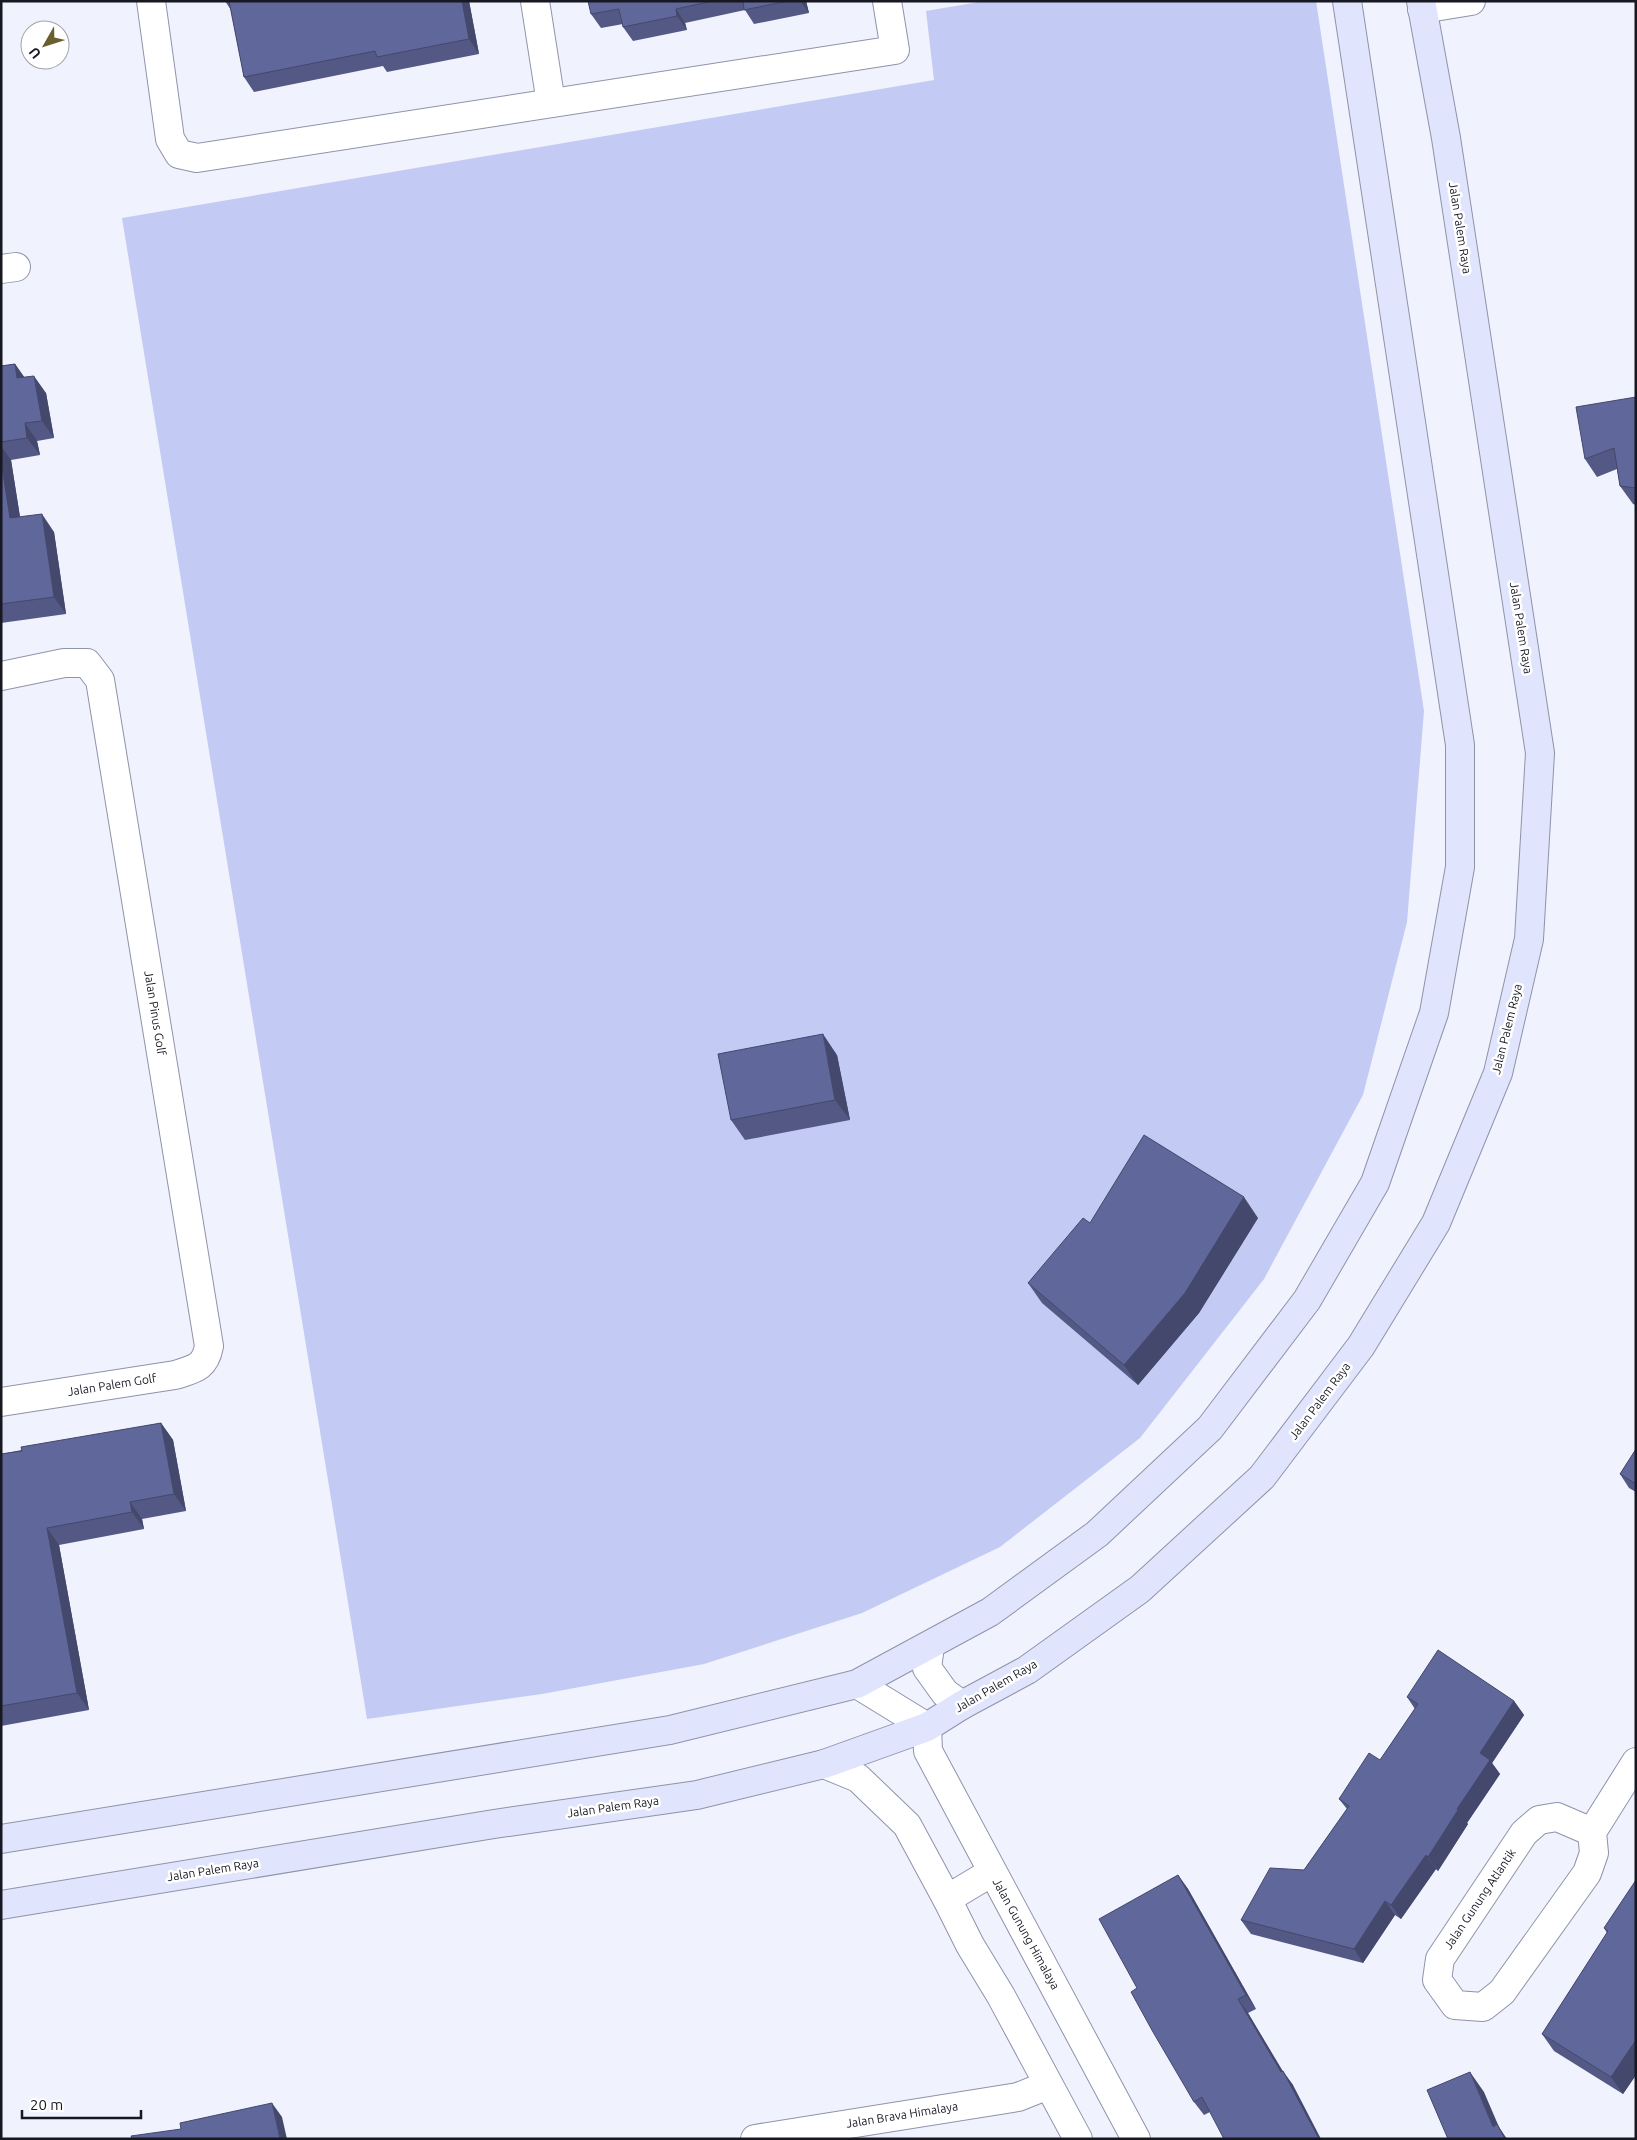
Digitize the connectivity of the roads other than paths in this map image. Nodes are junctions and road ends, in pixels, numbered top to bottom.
1 (151, 1) edge
2 (535, 1) edge
3 (887, 1) edge
4 (1347, 1) edge
5 (1471, 1) edge
6 (1422, 5) edge
7 (551, 103) junction
8 (1, 676) edge
9 (209, 1346) joint
10 (1, 1402) edge
11 (930, 1646) junction
12 (857, 1684) junction
13 (962, 1705) junction
14 (927, 1727) junction
15 (1636, 1762) edge
16 (824, 1764) junction
17 (1592, 1832) junction
18 (1, 1839) edge
19 (992, 1872) junction
20 (948, 1899) junction
21 (1, 1905) edge
22 (1048, 2085) junction
23 (755, 2139) edge
24 (1078, 2139) edge
25 (1136, 2139) edge

1 - 7 street
2 - 7 street
3 - 7 street
4 - 11 street
5 - 6 street
6 - 13 street, Jalan Palem Raya
8 - 9 street, Jalan Pinus Golf
9 - 10 street, Jalan Palem Golf
11 - 12 street
11 - 13 street
12 - 14 street
12 - 18 street
13 - 14 street, Jalan Palem Raya
14 - 16 street, Jalan Palem Raya
14 - 19 street, Jalan Gunung Himalaya
15 - 17 street
16 - 20 street
16 - 21 street, Jalan Palem Raya
17 - 17 street, Jalan Gunung Atlantik
19 - 20 street
19 - 25 street, Jalan Gunung Himalaya
20 - 22 street
22 - 23 street, Jalan Brava Himalaya
22 - 24 street

